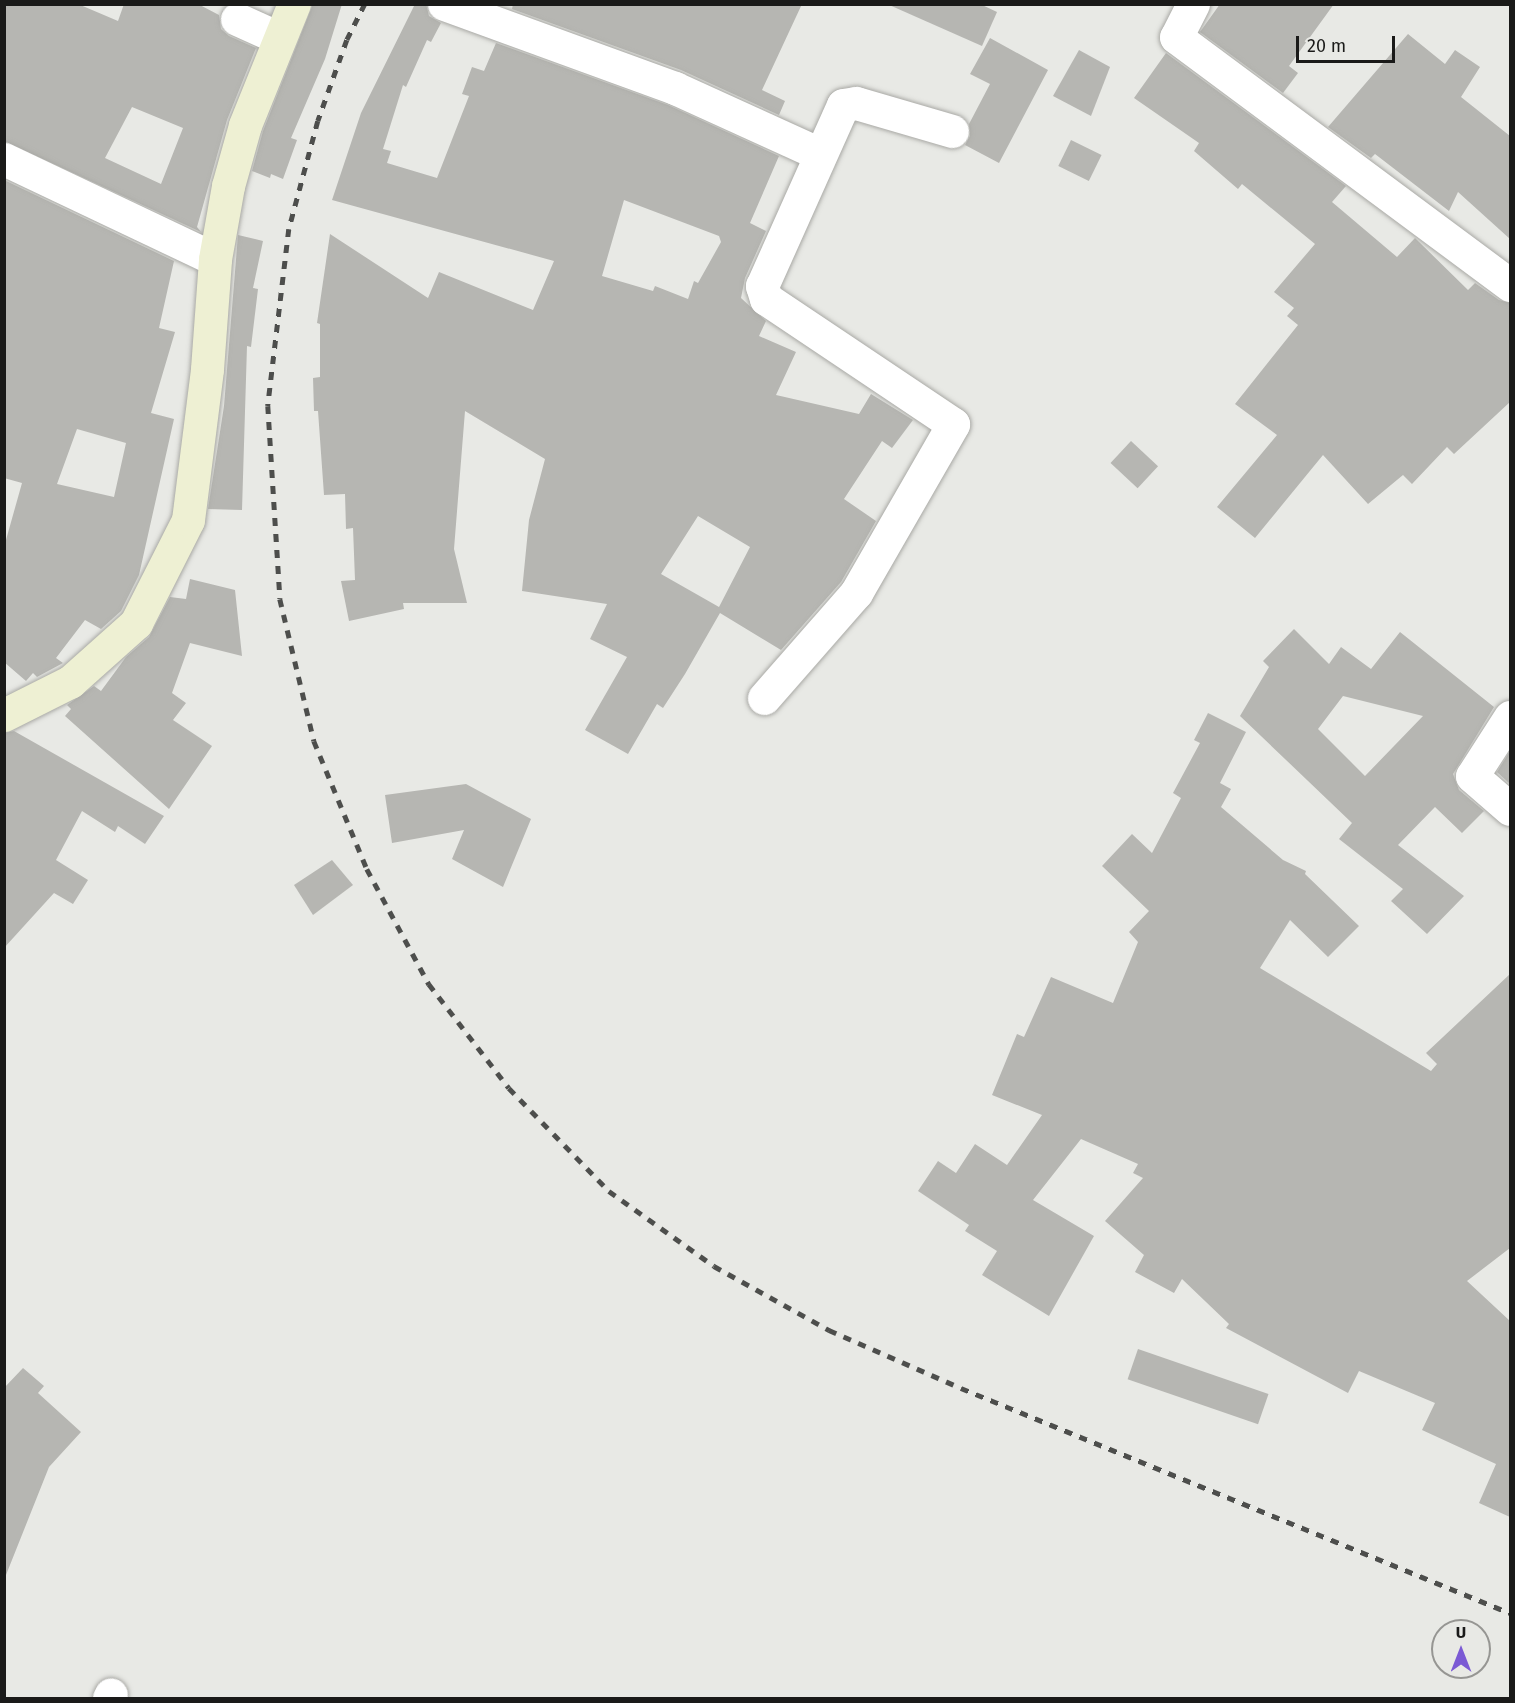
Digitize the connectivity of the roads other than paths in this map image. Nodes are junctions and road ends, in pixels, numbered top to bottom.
1 (294, 4) edge
2 (444, 4) edge
3 (1193, 4) edge
4 (237, 19) dead end
5 (279, 38) junction
6 (952, 131) dead end
7 (820, 154) junction
8 (4, 159) edge
9 (215, 259) junction
10 (1510, 285) edge
11 (764, 698) dead end
12 (4, 716) edge
13 (1510, 717) edge
14 (1510, 809) edge

1 - 5 street
2 - 7 street
3 - 10 street
4 - 5 street
5 - 9 street
6 - 7 street
7 - 11 street
8 - 9 street
9 - 12 street
13 - 14 street

